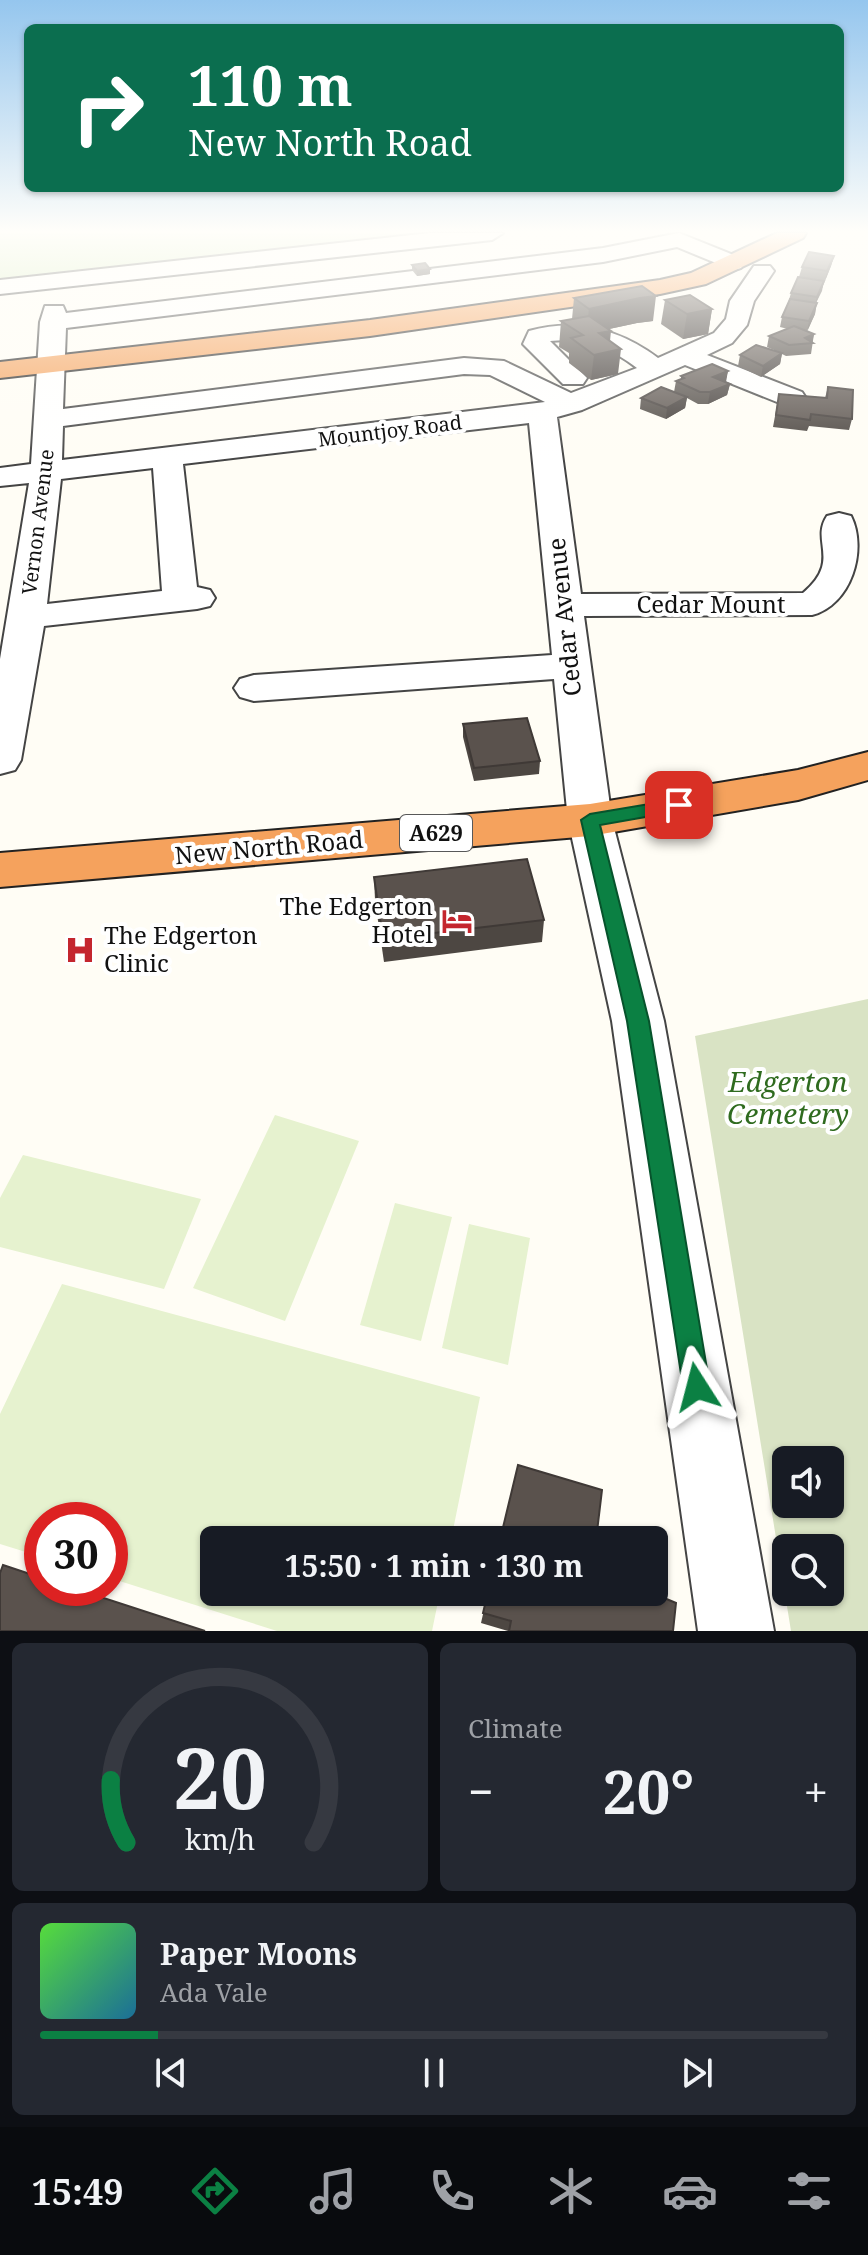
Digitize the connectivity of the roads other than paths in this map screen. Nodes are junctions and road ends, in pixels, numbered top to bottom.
1 (54, 309) edge
2 (149, 309) edge
3 (453, 309) edge
4 (503, 309) edge
5 (741, 309) edge
6 (458, 316) junction
7 (53, 322) junction
8 (655, 338) dead end
9 (620, 344) junction
10 (685, 356) junction
11 (53, 365) junction
12 (656, 369) junction
13 (0, 370) edge
14 (562, 398) junction
15 (792, 398) edge
16 (49, 419) junction
17 (167, 457) junction
18 (46, 471) junction
19 (0, 477) edge
20 (839, 523) dead end
21 (564, 605) junction
22 (27, 617) junction
23 (570, 666) junction
24 (254, 688) dead end
25 (0, 760) edge
26 (868, 766) edge
27 (590, 820) junction
28 (0, 870) edge
29 (736, 1631) edge

1 - 7 street, Vernon Avenue
2 - 7 street
3 - 6 street
4 - 6 highway
5 - 10 street, Mountjoy Road
6 - 11 highway
7 - 11 street, Vernon Avenue
8 - 9 street
9 - 12 street
9 - 14 street
10 - 12 street, Mountjoy Road
10 - 15 street
11 - 13 highway
11 - 16 street, Vernon Avenue
12 - 14 street, Mountjoy Road
14 - 16 street
14 - 17 street, Mountjoy Road
14 - 21 street, Cedar Avenue
16 - 18 street, Vernon Avenue
17 - 18 street, Mountjoy Road
17 - 22 street
18 - 19 street, Mountjoy Road
18 - 22 street, Vernon Avenue
20 - 21 street, Cedar Mount
21 - 23 street, Cedar Avenue
22 - 25 street, Vernon Avenue
23 - 24 street
23 - 27 street, Cedar Avenue
26 - 27 highway, New North Road / A629
27 - 28 highway, New North Road / A629
27 - 29 street, Cedar Avenue

